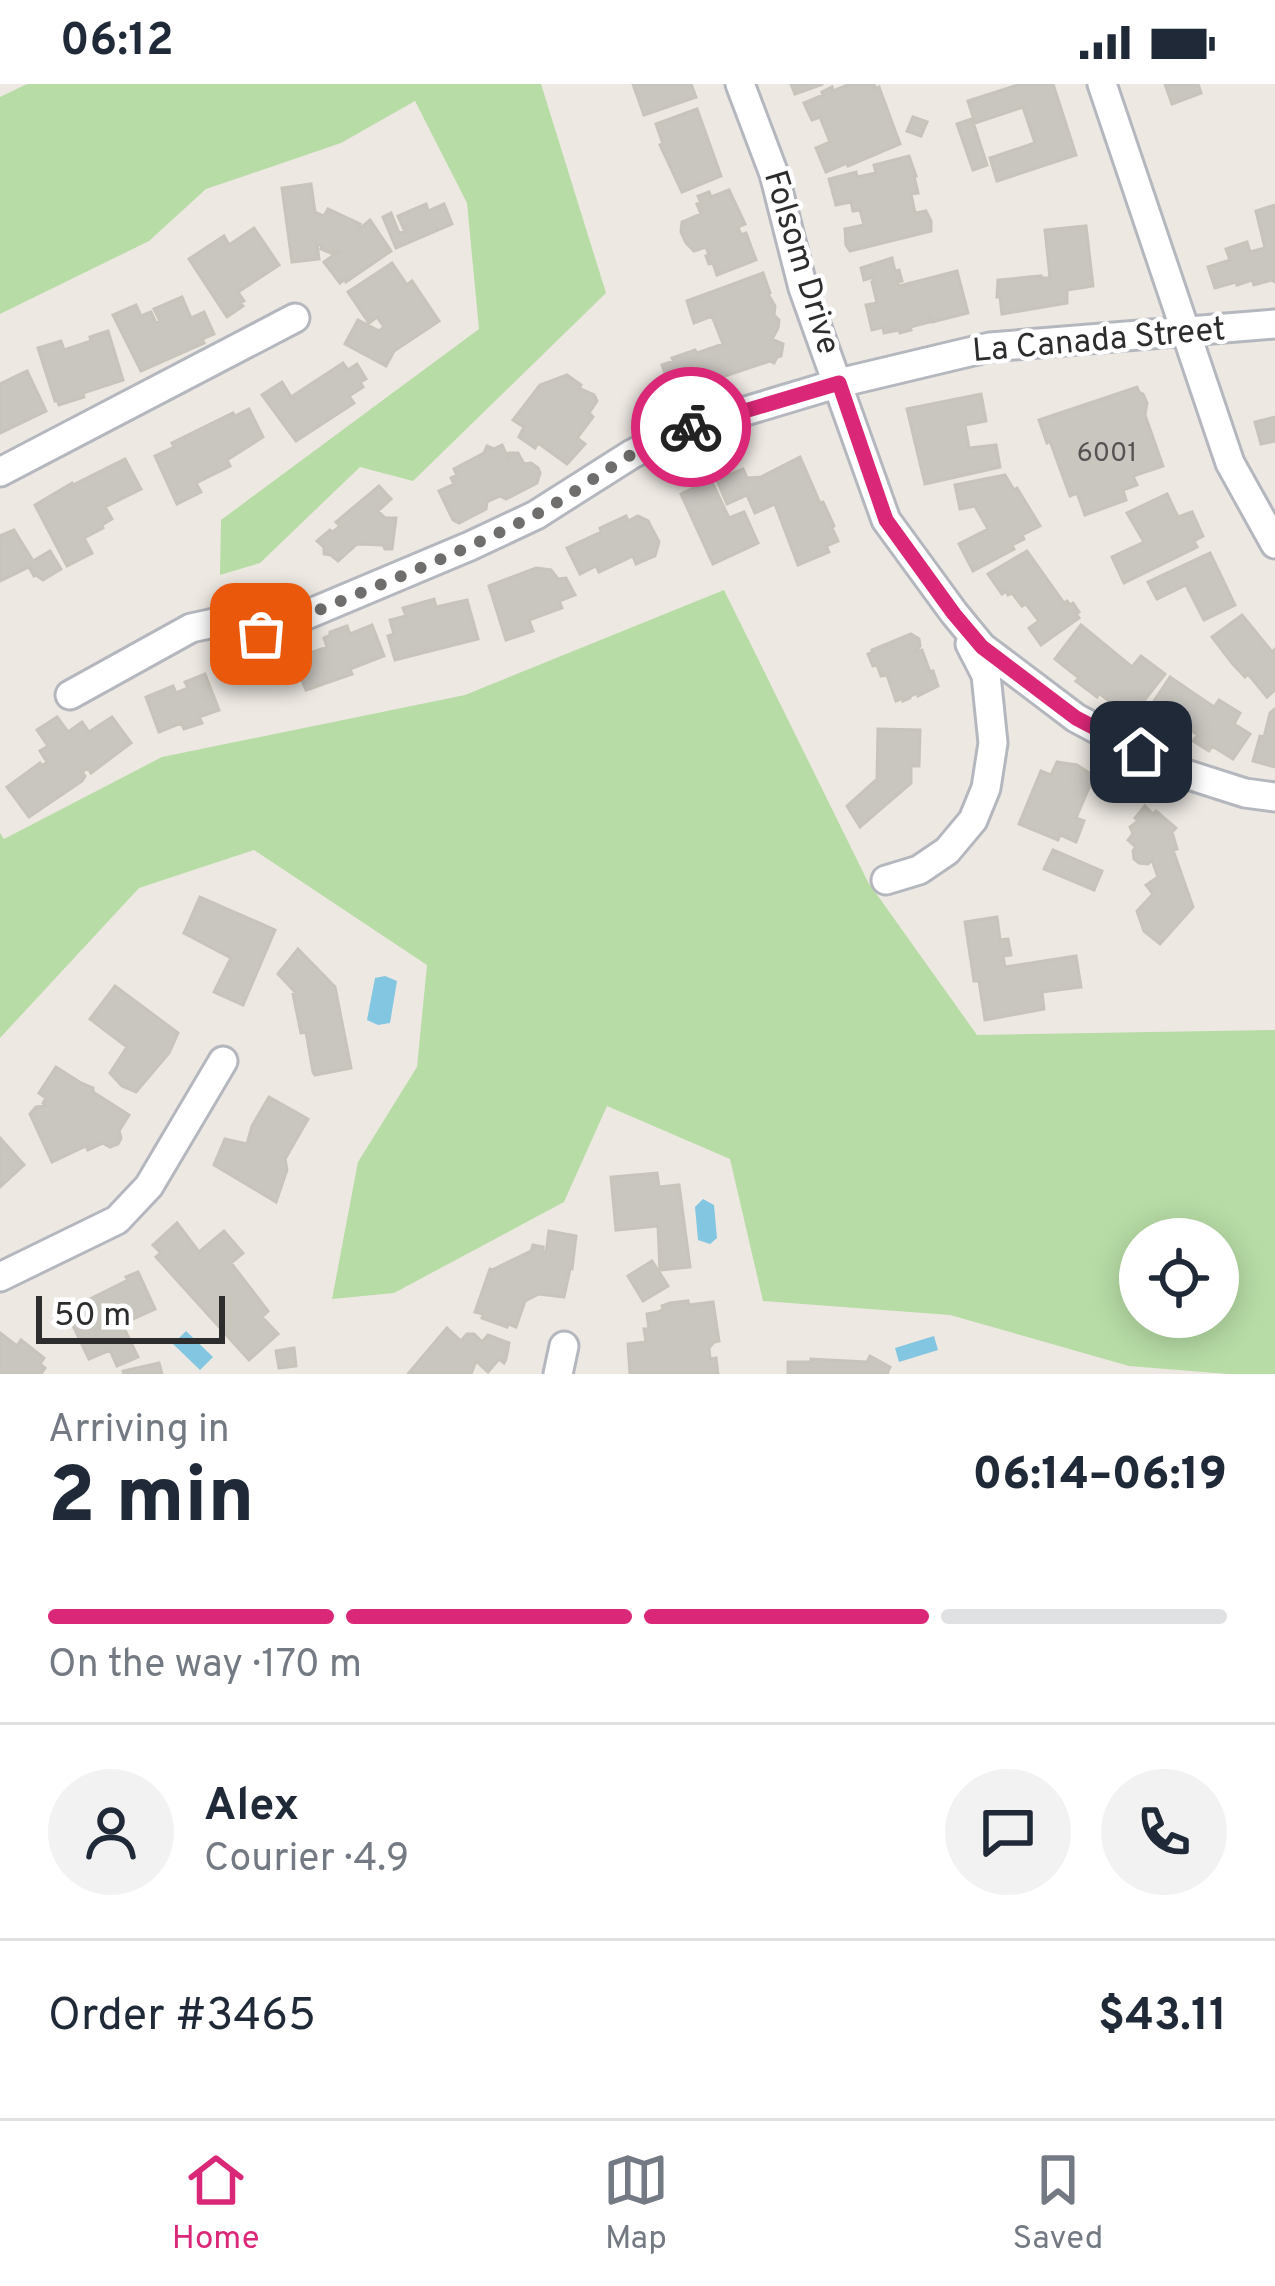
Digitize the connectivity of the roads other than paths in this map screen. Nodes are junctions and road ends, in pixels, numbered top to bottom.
1 (740, 84) edge
2 (1102, 84) edge
3 (295, 318) dead end
4 (1275, 325) edge
5 (1186, 334) junction
6 (839, 383) junction
7 (0, 472) edge
8 (1275, 544) edge
9 (954, 614) junction
10 (70, 695) dead end
11 (1275, 797) edge
12 (886, 880) dead end
13 (223, 1060) dead end
14 (0, 1277) edge

1 - 6 street, Folsom Drive
2 - 5 street
3 - 7 street
4 - 5 street, La Canada Street
5 - 6 street, La Canada Street
5 - 8 street
6 - 9 street, Folsom Drive
6 - 10 street, La Canada Street
9 - 11 street, Folsom Drive
9 - 12 street
13 - 14 street

